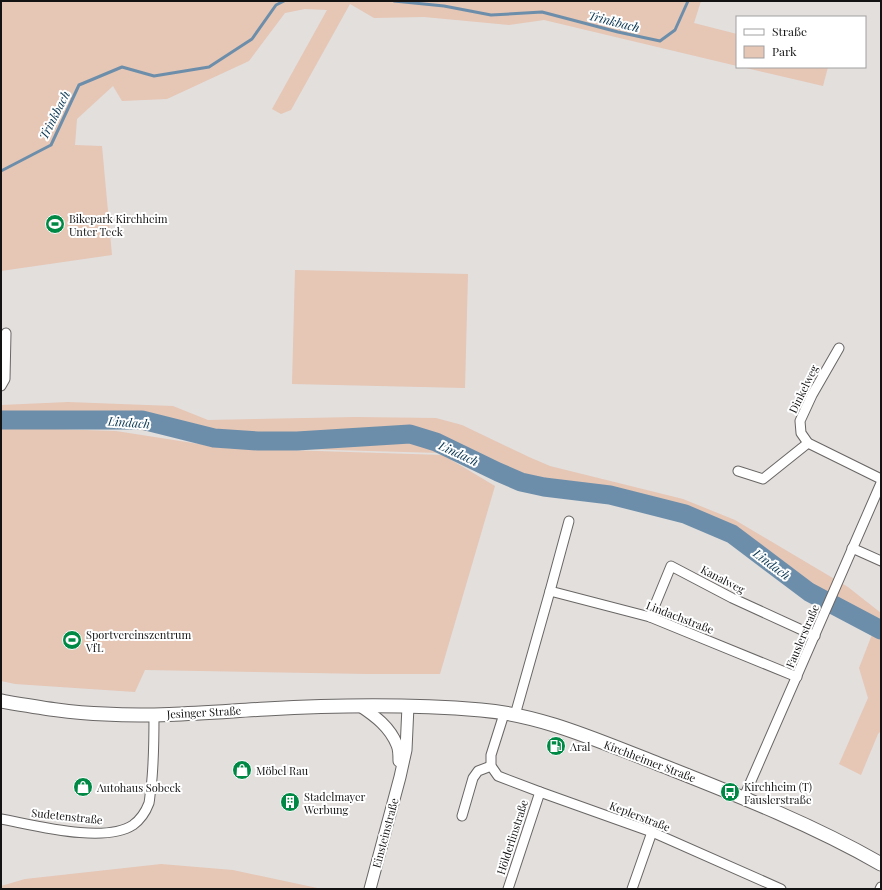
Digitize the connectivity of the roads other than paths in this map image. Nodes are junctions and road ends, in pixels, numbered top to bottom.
1 (6, 333) dead end
2 (839, 348) dead end
3 (1, 386) edge
4 (808, 443) junction
5 (738, 471) dead end
6 (881, 479) edge
7 (881, 483) edge
8 (569, 521) dead end
9 (852, 548) junction
10 (881, 561) edge
11 (550, 591) junction
12 (650, 617) junction
13 (815, 636) junction
14 (797, 678) junction
15 (1, 701) edge
16 (360, 706) junction
17 (408, 706) junction
18 (509, 714) junction
19 (154, 715) junction
20 (491, 766) junction
21 (400, 777) junction
22 (540, 792) junction
23 (744, 797) junction
24 (462, 816) dead end
25 (1, 819) edge
26 (652, 832) junction
27 (880, 861) edge
28 (761, 885) edge
29 (370, 889) edge
30 (508, 889) edge
31 (632, 889) edge
32 (781, 889) edge

1 - 3 street
2 - 4 street, Dinkelweg
4 - 5 street
4 - 6 street
7 - 9 street, Fauslerstraße
8 - 11 street
9 - 10 street
9 - 13 street, Fauslerstraße
11 - 12 street, Lindachstraße
11 - 18 street
12 - 13 street, Kanalweg
12 - 14 street, Lindachstraße
13 - 14 street, Fauslerstraße
14 - 23 street, Fauslerstraße
15 - 19 main road, Jesinger Straße
16 - 17 main road, Jesinger Straße
16 - 19 main road, Jesinger Straße
16 - 21 street, Einsteinstraße
17 - 18 main road, Kirchheimer Straße
17 - 21 street, Einsteinstraße
18 - 20 street
18 - 23 main road, Kirchheimer Straße
19 - 25 street, Sudetenstraße
20 - 22 street, Keplerstraße
20 - 24 street
21 - 29 street, Einsteinstraße
22 - 26 street, Keplerstraße
22 - 30 street, Hölderlinstraße
23 - 27 main road, Kirchheimer Straße
26 - 28 street, Keplerstraße
26 - 31 street
28 - 32 street, Keplerstraße

